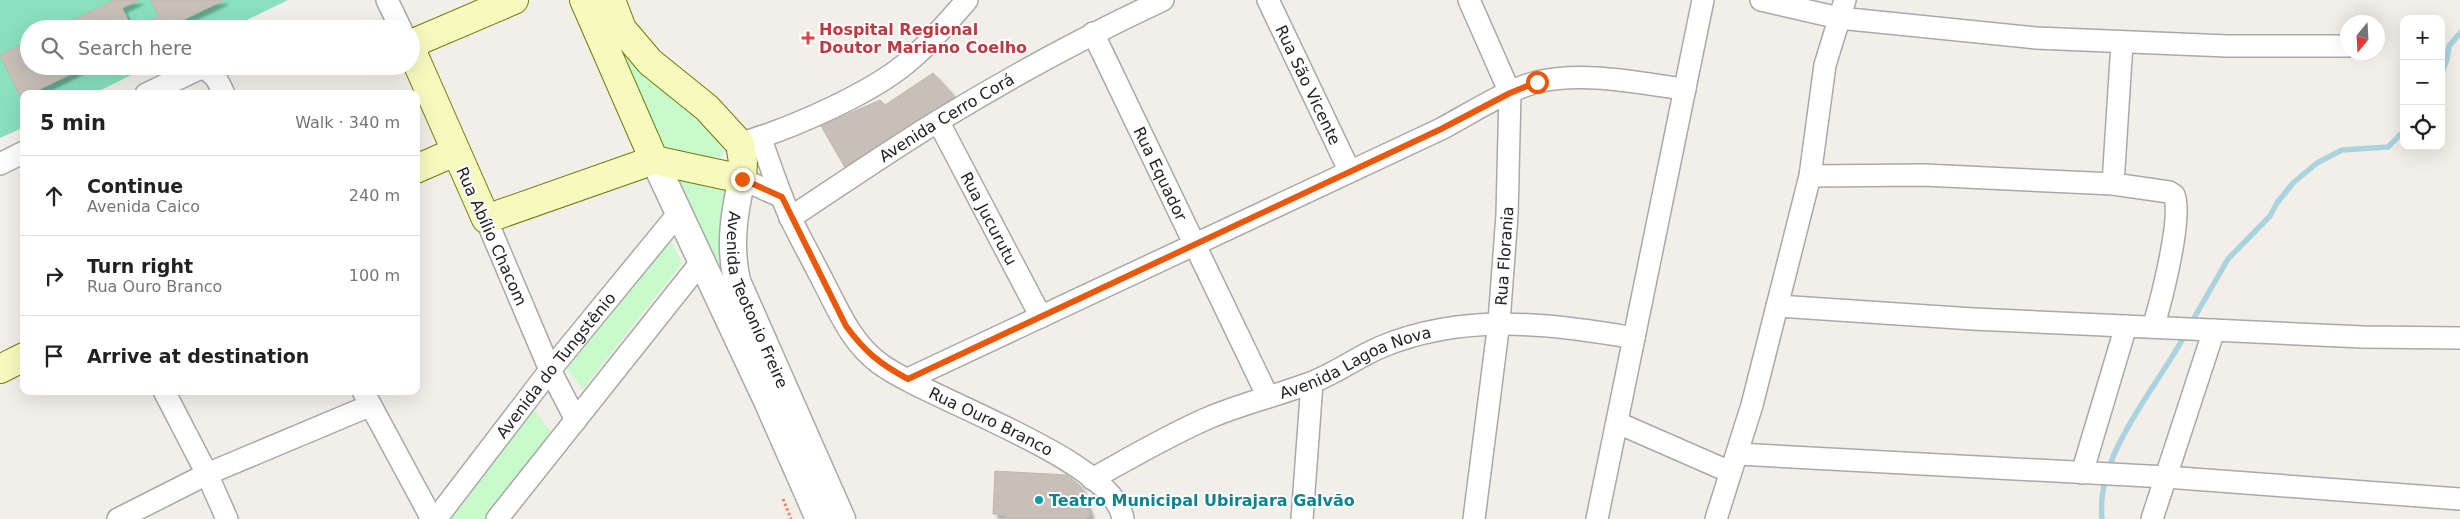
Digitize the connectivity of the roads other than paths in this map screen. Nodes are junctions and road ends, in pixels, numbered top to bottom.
1 (387, 0) edge
2 (514, 0) edge
3 (584, 0) edge
4 (611, 0) edge
5 (967, 0) edge
6 (1163, 0) edge
7 (1268, 0) edge
8 (1469, 0) edge
9 (1703, 0) edge
10 (1761, 0) edge
11 (1842, 9) edge
12 (397, 20) edge
13 (1093, 33) junction
14 (420, 40) edge
15 (2122, 43) junction
16 (2340, 46) edge
17 (420, 70) edge
18 (186, 75) edge
19 (214, 75) edge
20 (1684, 89) junction
21 (154, 90) edge
22 (222, 90) edge
23 (1510, 93) junction
24 (938, 121) junction
25 (750, 140) junction
26 (455, 152) junction
27 (20, 154) edge
28 (654, 160) junction
29 (0, 164) edge
30 (420, 167) edge
31 (1349, 170) junction
32 (1810, 176) junction
33 (742, 179) junction
34 (2113, 184) junction
35 (782, 197) junction
36 (678, 214) junction
37 (790, 218) junction
38 (486, 219) junction
39 (1194, 244) junction
40 (702, 261) junction
41 (1777, 306) junction
42 (1041, 316) junction
43 (1499, 322) junction
44 (2126, 326) junction
45 (2153, 327) junction
46 (2214, 330) junction
47 (1634, 338) junction
48 (2460, 338) edge
49 (20, 359) edge
50 (0, 369) edge
51 (550, 370) junction
52 (908, 379) junction
53 (1312, 383) junction
54 (166, 395) edge
55 (1268, 396) junction
56 (366, 398) edge
57 (784, 414) junction
58 (576, 420) junction
59 (1618, 423) junction
60 (1734, 463) junction
61 (2082, 473) junction
62 (207, 474) junction
63 (2166, 477) junction
64 (1092, 479) junction
65 (2460, 499) edge
66 (118, 519) edge
67 (227, 519) edge
68 (432, 519) edge
69 (436, 519) edge
70 (497, 519) edge
71 (819, 519) edge
72 (842, 519) edge
73 (1123, 519) edge
74 (1302, 519) edge
75 (1474, 519) edge
76 (1597, 519) edge
77 (1716, 519) edge
78 (2152, 519) edge

1 - 12 street
2 - 14 main road
3 - 28 main road, Avenida Teotonio Freire
4 - 25 main road
5 - 25 street
6 - 13 street, Avenida Cerro Corá
7 - 31 street, Rua São Vicente
8 - 23 street, Rua Florania
9 - 20 street
10 - 11 street
11 - 15 street
11 - 32 street
13 - 24 street, Avenida Cerro Corá
13 - 39 street, Rua Equador
15 - 16 street
15 - 34 street
17 - 26 main road, Rua Abílio Chacom
18 - 21 street
19 - 22 street
20 - 23 street
20 - 47 street
23 - 31 street
23 - 43 street, Rua Florania
24 - 37 street, Avenida Cerro Corá
24 - 42 street, Rua Jucurutu
25 - 33 main road, Avenida Teotonio Freire
25 - 35 street, Rua Ouro Branco
26 - 30 main road
26 - 38 main road, Rua Abílio Chacom
27 - 29 street
28 - 33 main road
28 - 36 street, Avenida Teotonio Freire
28 - 38 main road
31 - 39 street
32 - 34 street
32 - 41 street
33 - 35 street
33 - 57 street, Avenida Teotonio Freire
34 - 45 street
35 - 37 street, Rua Ouro Branco
36 - 40 street, Avenida Teotonio Freire
36 - 51 street, Avenida do Tungstênio
37 - 52 street, Rua Ouro Branco
38 - 51 street, Rua Abílio Chacom
39 - 42 street
39 - 55 street, Rua Equador
40 - 57 street, Avenida Teotonio Freire
40 - 58 street
41 - 44 street
41 - 60 street
42 - 52 street
43 - 47 street, Avenida Lagoa Nova
43 - 53 street, Avenida Lagoa Nova
43 - 75 street, Rua Florania
44 - 45 street
44 - 61 street
45 - 46 street
46 - 48 street
46 - 63 street
47 - 59 street
49 - 50 main road
51 - 58 street, Rua Abílio Chacom
51 - 69 street, Avenida do Tungstênio
52 - 64 street, Rua Ouro Branco
53 - 55 street, Avenida Lagoa Nova
53 - 74 street
54 - 62 street
55 - 64 street, Avenida Lagoa Nova
56 - 62 street
56 - 68 street
57 - 71 street, Avenida Teotonio Freire
57 - 72 street, Avenida Teotonio Freire
58 - 70 street
59 - 60 street
59 - 76 street
60 - 61 street
60 - 77 street
61 - 63 street
62 - 66 street
62 - 67 street
63 - 65 street
63 - 78 street
64 - 73 street, Rua Ouro Branco

